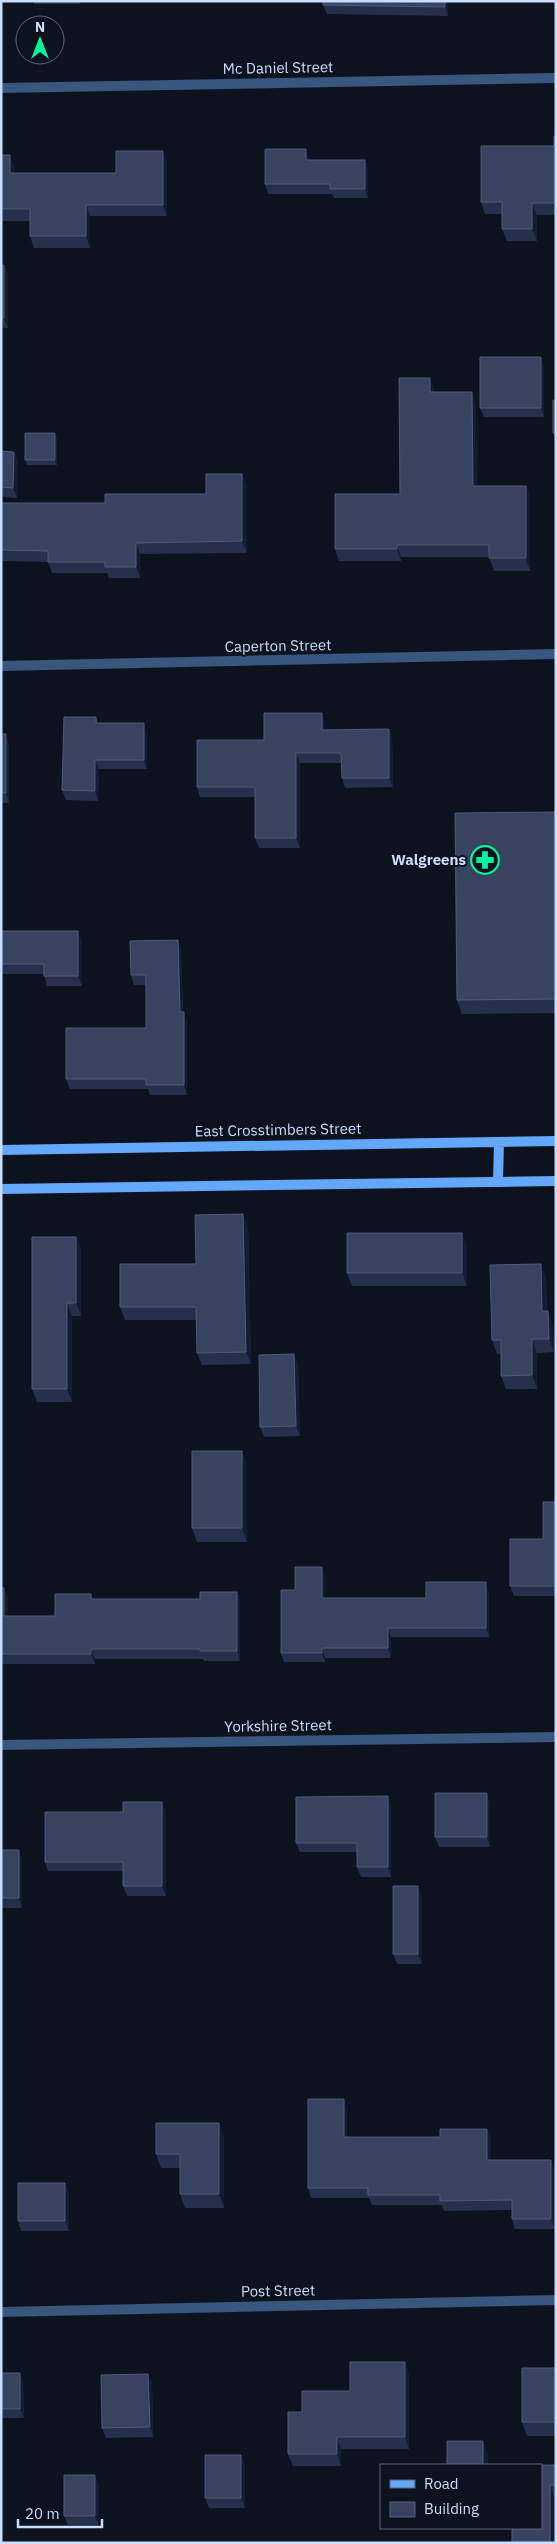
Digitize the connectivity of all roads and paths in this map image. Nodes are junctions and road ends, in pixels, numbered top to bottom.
1 (556, 78) edge
2 (1, 88) edge
3 (556, 654) edge
4 (1, 666) edge
5 (556, 1141) edge
6 (499, 1142) junction
7 (1, 1150) edge
8 (498, 1182) junction
9 (556, 1182) edge
10 (1, 1189) edge
11 (556, 1736) edge
12 (1, 1745) edge
13 (556, 2300) edge
14 (1, 2312) edge

1 - 2 street, Mc Daniel Street
3 - 4 street, Caperton Street
5 - 6 main road, East Crosstimbers Street
6 - 7 main road, East Crosstimbers Street
6 - 8 main road
8 - 9 main road
8 - 10 main road
11 - 12 street, Yorkshire Street
13 - 14 street, Post Street

